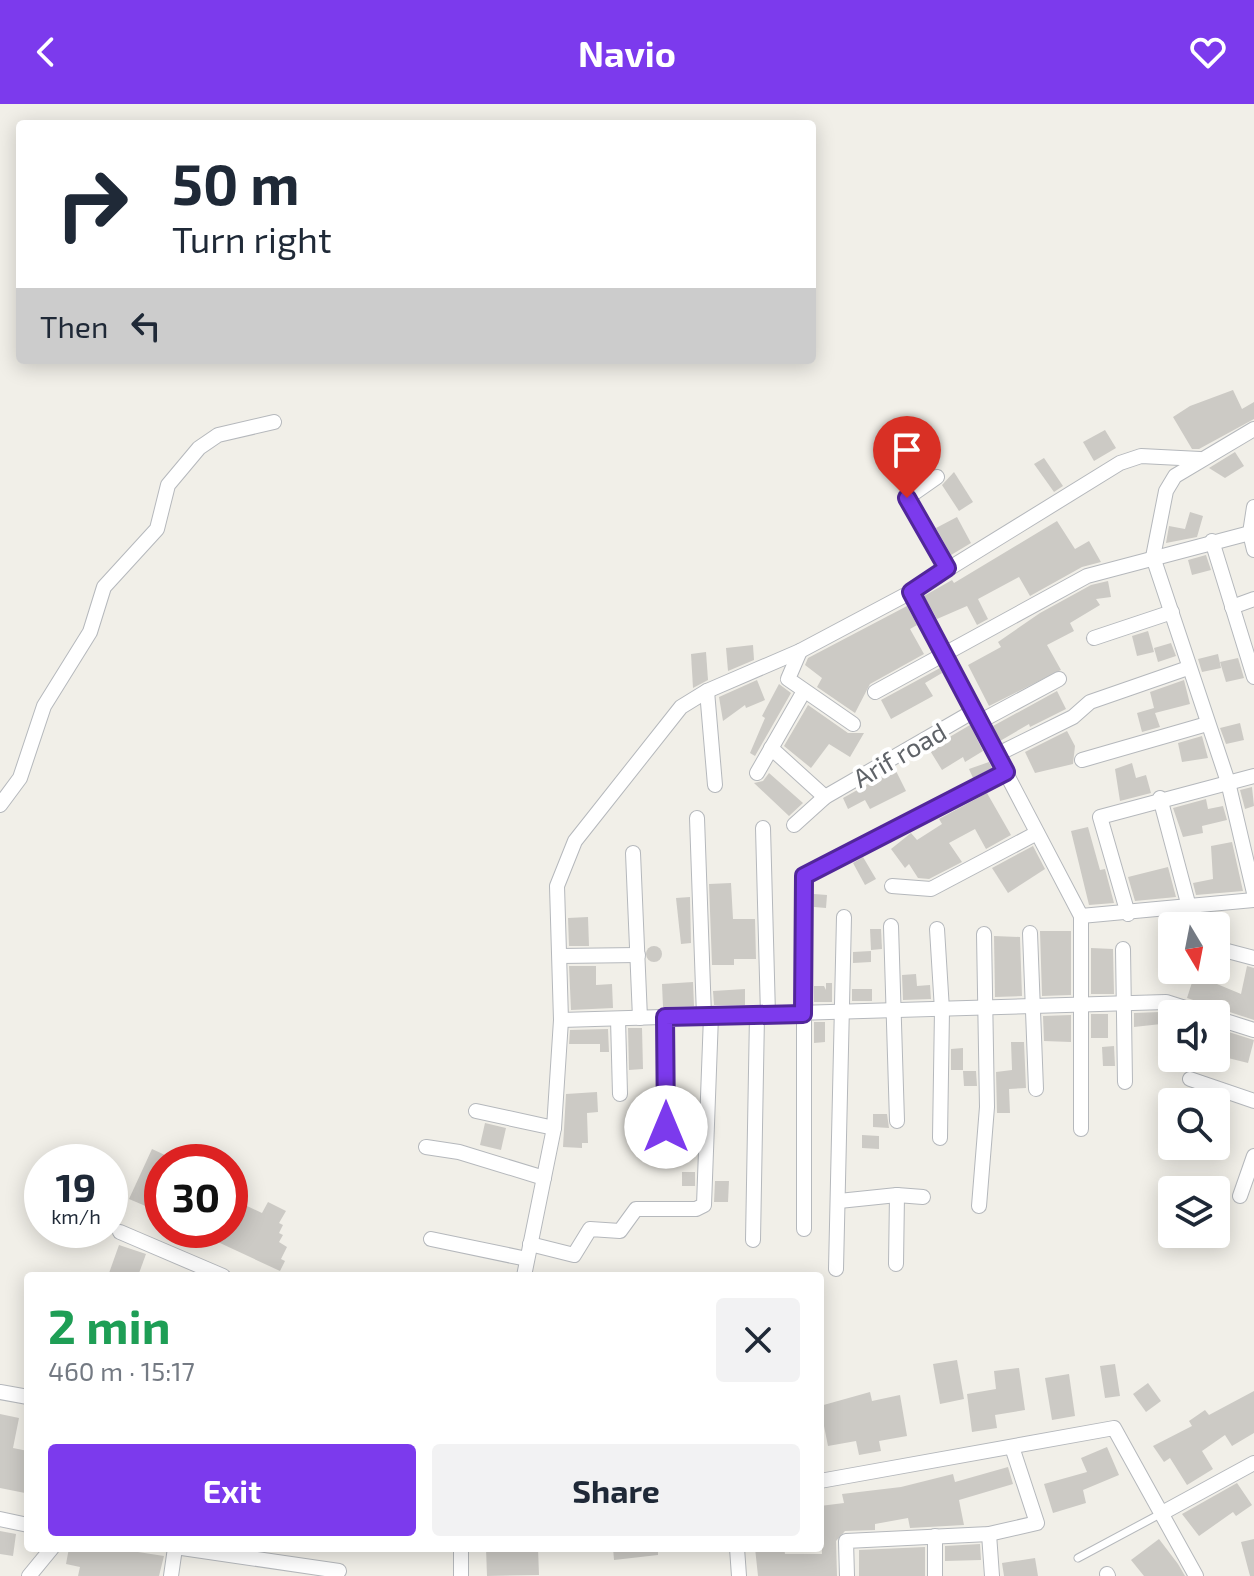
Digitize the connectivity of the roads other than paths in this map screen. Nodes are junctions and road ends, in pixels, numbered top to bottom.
1 (274, 422) dead end
2 (1254, 429) edge
3 (1200, 459) junction
4 (937, 477) dead end
5 (1254, 507) edge
6 (1250, 533) junction
7 (1212, 541) junction
8 (1254, 550) edge
9 (1153, 557) junction
10 (947, 568) junction
11 (911, 592) junction
12 (1254, 599) edge
13 (1232, 607) junction
14 (1172, 612) junction
15 (1094, 638) dead end
16 (800, 651) junction
17 (943, 653) junction
18 (1251, 655) edge
19 (1188, 668) junction
20 (1254, 677) edge
21 (1059, 679) dead end
22 (707, 691) junction
23 (804, 691) junction
24 (875, 692) dead end
25 (976, 717) junction
26 (853, 724) dead end
27 (1207, 724) junction
28 (771, 748) junction
29 (996, 755) junction
30 (1082, 760) dead end
31 (1006, 772) junction
32 (757, 773) dead end
33 (1254, 776) edge
34 (1228, 782) junction
35 (715, 785) dead end
36 (825, 797) junction
37 (1160, 798) junction
38 (0, 805) edge
39 (697, 818) dead end
40 (794, 825) dead end
41 (763, 828) dead end
42 (1037, 833) junction
43 (1249, 844) edge
44 (633, 853) dead end
45 (892, 886) dead end
46 (1254, 893) edge
47 (1254, 900) edge
48 (1189, 907) junction
49 (1128, 914) junction
50 (844, 917) dead end
51 (1081, 924) junction
52 (891, 926) dead end
53 (937, 929) dead end
54 (1030, 933) dead end
55 (984, 934) dead end
56 (1123, 949) dead end
57 (1230, 952) edge
58 (638, 955) junction
59 (560, 956) junction
60 (1254, 958) edge
61 (1158, 1002) edge
62 (1126, 1003) junction
63 (1079, 1006) junction
64 (1032, 1008) junction
65 (985, 1009) junction
66 (942, 1010) junction
67 (895, 1011) junction
68 (845, 1013) junction
69 (803, 1014) junction
70 (762, 1015) junction
71 (708, 1016) junction
72 (665, 1017) junction
73 (640, 1018) junction
74 (618, 1019) junction
75 (561, 1020) junction
76 (1230, 1022) edge
77 (1254, 1030) edge
78 (1190, 1079) dead end
79 (1125, 1082) dead end
80 (1036, 1089) dead end
81 (620, 1094) dead end
82 (1254, 1101) edge
83 (476, 1111) dead end
84 (897, 1121) dead end
85 (554, 1128) junction
86 (1081, 1129) dead end
87 (940, 1138) dead end
88 (426, 1147) dead end
89 (666, 1154) dead end
90 (1254, 1156) edge
91 (544, 1178) junction
92 (897, 1195) junction
93 (1240, 1196) dead end
94 (923, 1197) dead end
95 (839, 1201) junction
96 (979, 1206) dead end
97 (804, 1229) dead end
98 (128, 1235) edge
99 (431, 1239) dead end
100 (753, 1240) dead end
101 (529, 1252) junction
102 (896, 1264) dead end
103 (836, 1269) dead end
104 (214, 1272) edge
105 (525, 1272) edge
106 (0, 1392) edge
107 (24, 1396) edge
108 (1012, 1447) junction
109 (1254, 1463) edge
110 (824, 1480) edge
111 (1164, 1512) junction
112 (0, 1519) edge
113 (24, 1524) edge
114 (989, 1534) junction
115 (935, 1536) junction
116 (49, 1552) edge
117 (174, 1552) edge
118 (209, 1552) edge
119 (461, 1552) edge
120 (737, 1552) edge
121 (1078, 1558) dead end
122 (339, 1571) dead end
123 (29, 1576) edge
124 (171, 1576) edge
125 (461, 1576) edge
126 (739, 1576) edge
127 (847, 1576) edge
128 (935, 1576) edge
129 (992, 1576) edge
130 (1196, 1576) edge

1 - 38 street
2 - 3 street
3 - 9 street
3 - 10 street
4 - 10 street
5 - 6 street
6 - 7 street
6 - 8 street
7 - 9 street
7 - 13 street
9 - 14 street
9 - 17 street
10 - 11 street
11 - 16 street
11 - 17 street
12 - 13 street
13 - 18 street
14 - 15 street
14 - 19 street
16 - 22 street
16 - 23 street
17 - 24 street
17 - 25 street
18 - 20 street
19 - 27 street
19 - 29 street
21 - 25 street, Arif road
22 - 35 street
22 - 59 street
23 - 26 street
23 - 28 street
25 - 29 street
25 - 36 street, Arif road
27 - 30 street
27 - 34 street
28 - 32 street
28 - 36 street
29 - 31 street
31 - 42 street
31 - 69 street
33 - 34 street
34 - 37 street
34 - 43 street
36 - 40 street, Arif road
37 - 48 street
37 - 49 street
39 - 71 street
41 - 70 street
42 - 45 street
42 - 51 street
43 - 46 street
44 - 58 street
47 - 48 street
48 - 49 street
49 - 51 street
50 - 68 street
51 - 63 street
52 - 67 street
53 - 66 street
54 - 64 street
55 - 65 street
56 - 62 street
57 - 60 street
58 - 59 street
58 - 73 street
59 - 75 street
61 - 62 street
62 - 63 street
62 - 79 street
63 - 64 street
63 - 86 street
64 - 65 street
64 - 80 street
65 - 66 street
65 - 96 street
66 - 67 street
66 - 87 street
67 - 68 street
67 - 84 street
68 - 69 street
68 - 95 street
69 - 70 street
69 - 97 street
70 - 71 street
70 - 100 street
71 - 72 street
71 - 101 street
72 - 73 street
72 - 89 street
73 - 74 street
74 - 75 street
74 - 81 street
75 - 85 street
76 - 77 street
78 - 82 street
83 - 85 street
85 - 91 street
88 - 91 street
90 - 93 street
91 - 101 street
92 - 94 street
92 - 95 street
92 - 102 street
95 - 103 street
98 - 104 street
99 - 101 street
101 - 105 street
106 - 107 street
108 - 110 street
108 - 111 street
108 - 114 street
109 - 111 street
111 - 121 lane
111 - 130 street
112 - 113 street
114 - 115 street
114 - 129 street
115 - 127 street
115 - 128 street
116 - 123 street
117 - 124 street
118 - 122 street
119 - 125 street
120 - 126 street

